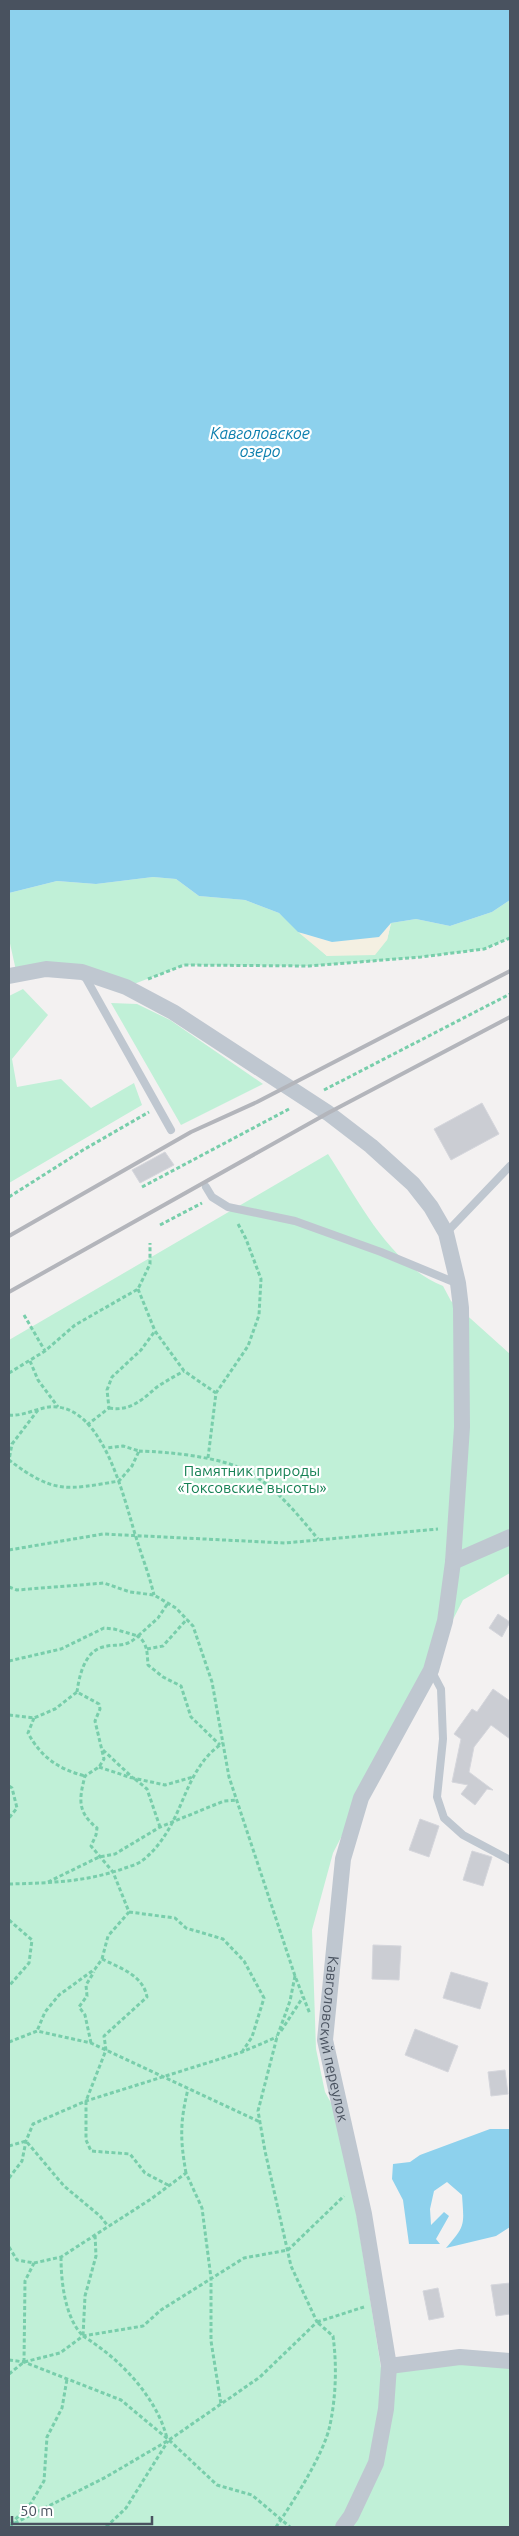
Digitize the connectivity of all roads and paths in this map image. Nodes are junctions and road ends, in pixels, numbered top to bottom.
1 (510, 938) edge
2 (82, 972) junction
3 (9, 976) edge
4 (126, 987) junction
5 (510, 994) edge
6 (307, 1100) junction
7 (158, 1107) junction
8 (171, 1130) dead end
9 (510, 1166) edge
10 (142, 1187) dead end
11 (206, 1187) dead end
12 (9, 1197) edge
13 (212, 1197) junction
14 (228, 1207) junction
15 (160, 1225) dead end
16 (446, 1233) junction
17 (150, 1243) dead end
18 (458, 1283) junction
19 (138, 1288) junction
20 (24, 1315) dead end
21 (155, 1331) junction
22 (45, 1351) junction
23 (30, 1361) junction
24 (184, 1371) junction
25 (9, 1372) edge
26 (216, 1394) junction
27 (58, 1407) junction
28 (109, 1408) junction
29 (38, 1410) junction
30 (9, 1415) edge
31 (87, 1424) junction
32 (106, 1448) junction
33 (139, 1451) junction
34 (208, 1458) junction
35 (120, 1481) junction
36 (453, 1528) junction
37 (136, 1536) junction
38 (510, 1537) edge
39 (319, 1540) junction
40 (9, 1550) edge
41 (453, 1562) junction
42 (9, 1587) edge
43 (154, 1595) junction
44 (168, 1603) junction
45 (187, 1619) junction
46 (138, 1636) junction
47 (147, 1650) junction
48 (9, 1661) edge
49 (431, 1670) junction
50 (77, 1692) junction
51 (9, 1716) edge
52 (34, 1718) junction
53 (222, 1744) junction
54 (103, 1749) junction
55 (99, 1767) junction
56 (85, 1776) junction
57 (194, 1777) junction
58 (134, 1779) junction
59 (9, 1786) edge
60 (237, 1800) junction
61 (9, 1818) edge
62 (173, 1823) junction
63 (160, 1827) junction
64 (99, 1857) junction
65 (510, 1860) edge
66 (114, 1872) junction
67 (46, 1883) junction
68 (9, 1884) edge
69 (129, 1912) junction
70 (9, 1920) edge
71 (102, 1959) junction
72 (95, 1969) junction
73 (295, 1976) junction
74 (9, 1986) edge
75 (303, 1997) junction
76 (37, 2031) junction
77 (277, 2037) junction
78 (325, 2040) junction
79 (9, 2042) edge
80 (91, 2043) junction
81 (106, 2050) junction
82 (242, 2052) junction
83 (161, 2076) junction
84 (188, 2089) junction
85 (86, 2101) junction
86 (260, 2122) junction
87 (26, 2141) junction
88 (9, 2146) edge
89 (186, 2173) junction
90 (9, 2178) edge
91 (357, 2183) junction
92 (168, 2185) junction
93 (108, 2226) junction
94 (95, 2234) junction
95 (9, 2247) edge
96 (288, 2250) junction
97 (61, 2257) junction
98 (34, 2263) junction
99 (211, 2278) junction
100 (378, 2302) junction
101 (317, 2322) junction
102 (83, 2336) junction
103 (9, 2360) edge
104 (510, 2360) edge
105 (24, 2362) junction
106 (389, 2366) junction
107 (9, 2374) edge
108 (67, 2379) junction
109 (221, 2404) junction
110 (168, 2439) junction
111 (281, 2520) junction
112 (9, 2526) edge
113 (106, 2527) edge
114 (276, 2527) edge
115 (290, 2527) edge
116 (343, 2527) edge

1 - 4 path
2 - 3 street, Кавголовский переулок
2 - 4 street, Кавголовский переулок
2 - 7 lane
4 - 6 street, Кавголовский переулок
5 - 6 path
6 - 10 path
6 - 16 street, Кавголовский переулок
7 - 8 lane
7 - 12 path
9 - 16 lane
11 - 13 lane
13 - 14 lane
13 - 15 path
14 - 18 lane
14 - 26 path
16 - 18 street, Кавголовский переулок
17 - 19 path
18 - 36 street, Кавголовский переулок
19 - 21 path
19 - 22 path
20 - 22 path
21 - 24 path
21 - 28 path
22 - 23 path
23 - 25 path
23 - 27 path
24 - 26 path
24 - 28 path
26 - 34 path
27 - 29 path
27 - 31 path
28 - 31 path
29 - 30 path
29 - 35 path
31 - 32 path
32 - 33 path
32 - 35 path
33 - 34 path
33 - 35 path
34 - 39 path
35 - 37 path
36 - 39 path
36 - 41 street, Кавголовский переулок
37 - 39 path
37 - 40 path
37 - 43 path
38 - 41 street
41 - 49 street, Кавголовский переулок
42 - 43 path
43 - 44 path
44 - 45 path
44 - 46 path
45 - 47 path
45 - 53 path
46 - 47 path
46 - 48 path
46 - 50 path
47 - 53 path
49 - 65 lane
49 - 78 street, Кавголовский переулок
50 - 52 path
50 - 54 path
51 - 52 path
52 - 56 path
53 - 57 path
53 - 60 path
54 - 55 path
54 - 58 path
55 - 56 path
55 - 58 path
56 - 64 path
57 - 58 path
57 - 62 path
58 - 63 path
59 - 61 path
60 - 62 path
60 - 73 path
62 - 63 path
62 - 66 path
63 - 64 path
64 - 66 path
64 - 67 path
66 - 67 path
66 - 69 path
67 - 68 path
69 - 71 path
69 - 82 path
70 - 74 path
71 - 72 path
71 - 81 path
72 - 76 path
72 - 80 path
73 - 75 path
73 - 77 path
75 - 77 path
75 - 78 path
76 - 79 path
76 - 80 path
77 - 82 path
77 - 86 path
78 - 91 street, Кавголовский переулок
80 - 81 path
81 - 83 path
81 - 85 path
82 - 83 path
83 - 84 path
83 - 85 path
84 - 86 path
84 - 89 path
85 - 87 path
85 - 92 path
86 - 96 path
87 - 88 path
87 - 90 path
87 - 93 path
89 - 92 path
89 - 99 path
91 - 96 path
91 - 100 street, Кавголовский переулок
92 - 93 path
93 - 94 path
94 - 97 path
94 - 102 path
95 - 98 path
96 - 99 path
96 - 101 path
97 - 98 path
97 - 102 path
98 - 105 path
99 - 102 path
99 - 109 path
100 - 101 path
100 - 106 street, Кавголовский переулок
101 - 109 path
101 - 111 path
102 - 105 path
102 - 110 path
103 - 105 path
104 - 106 street
105 - 107 path
105 - 108 path
106 - 116 street, Кавголовский переулок
108 - 110 path
108 - 112 path
109 - 110 path
110 - 111 path
110 - 112 path
110 - 113 path
111 - 114 path
111 - 115 path

